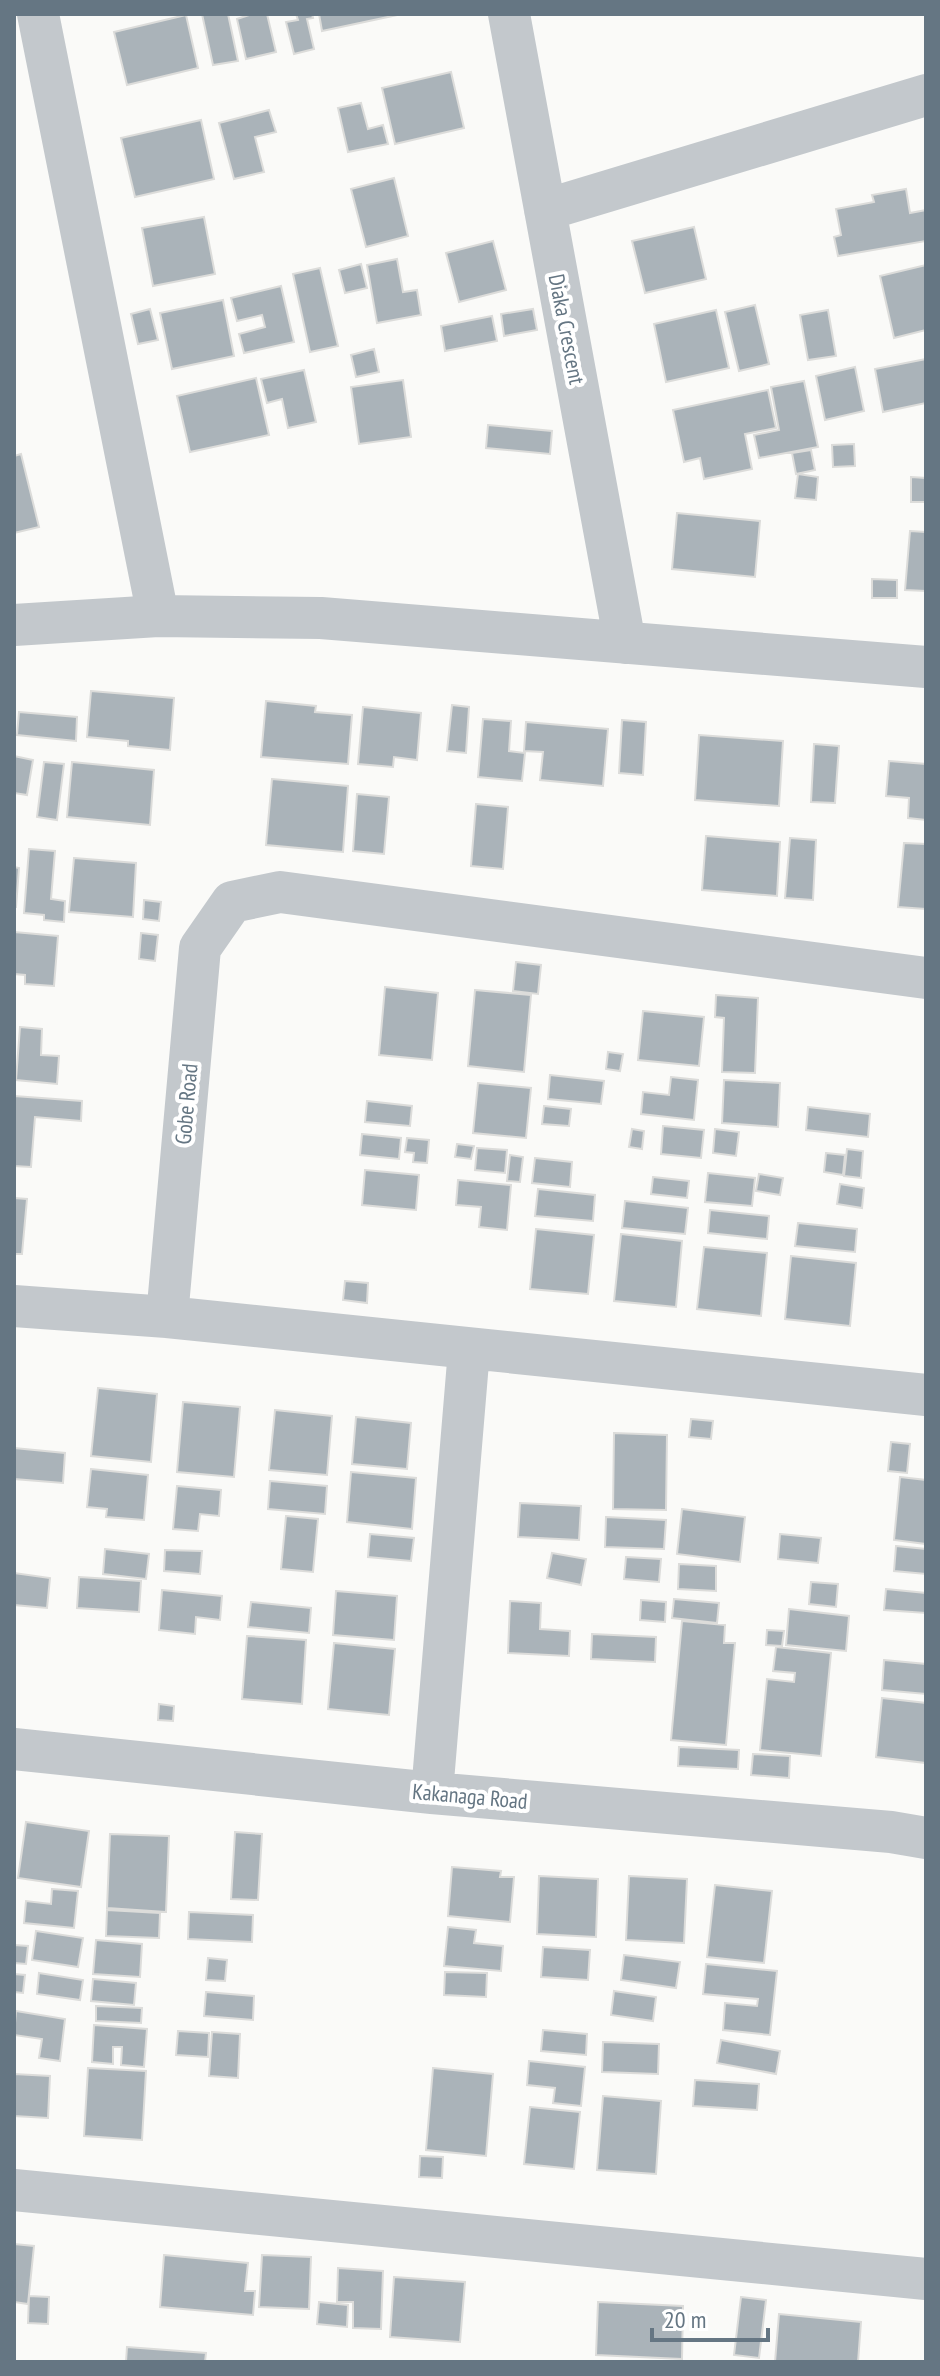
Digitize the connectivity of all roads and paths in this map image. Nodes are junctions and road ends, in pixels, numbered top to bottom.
1 (38, 14) edge
2 (509, 14) edge
3 (926, 95) edge
4 (545, 210) junction
5 (158, 616) junction
6 (14, 625) edge
7 (625, 643) junction
8 (926, 667) edge
9 (926, 978) edge
10 (14, 1306) edge
11 (167, 1317) junction
12 (469, 1350) junction
13 (926, 1395) edge
14 (14, 1749) edge
15 (432, 1793) junction
16 (926, 1838) edge
17 (14, 2190) edge
18 (926, 2279) edge

1 - 5 street
2 - 4 street, Diaka Crescent
3 - 4 street
4 - 7 street, Diaka Crescent
5 - 6 street
5 - 7 street
7 - 8 street
9 - 11 street, Gobe Road
10 - 11 street
11 - 12 street
12 - 13 street
12 - 15 street
14 - 15 street, Kakanaga Road
15 - 16 street, Kakanaga Road
17 - 18 street

